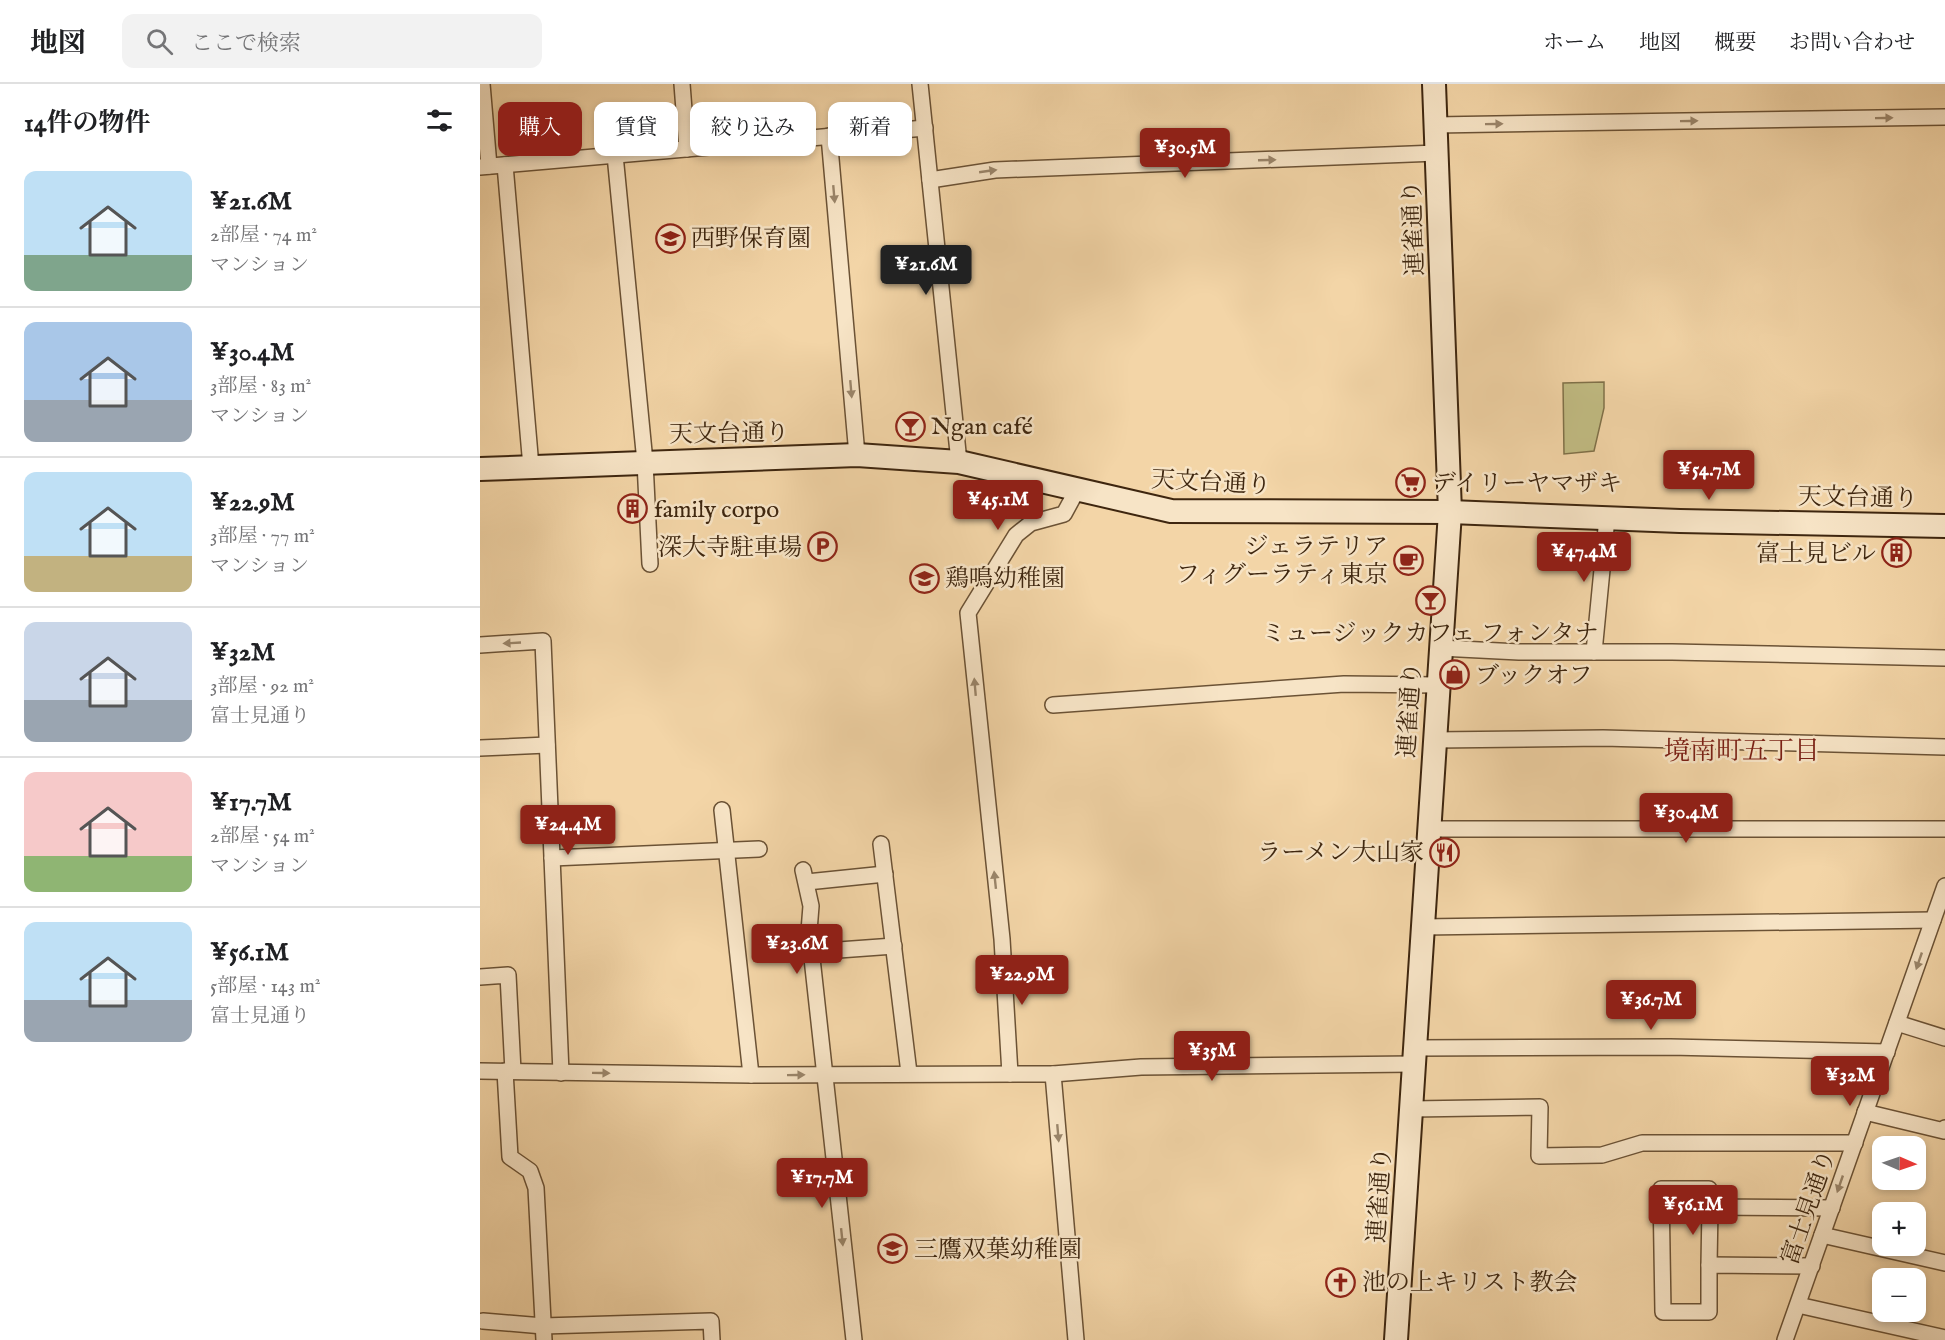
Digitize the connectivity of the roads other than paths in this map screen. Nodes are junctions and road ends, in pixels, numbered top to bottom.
1 (482, 84) edge
2 (682, 84) edge
3 (920, 84) edge
4 (1434, 84) edge
5 (1945, 117) edge
6 (1435, 125) junction
7 (925, 128) junction
8 (912, 129) edge
9 (828, 136) edge
10 (687, 149) junction
11 (678, 150) edge
12 (1437, 153) junction
13 (604, 156) edge
14 (615, 156) edge
15 (831, 156) edge
16 (505, 165) junction
17 (484, 166) edge
18 (930, 180) junction
19 (857, 455) junction
20 (645, 462) junction
21 (959, 462) junction
22 (531, 467) junction
23 (480, 469) edge
24 (1077, 489) junction
25 (1450, 512) junction
26 (1607, 518) junction
27 (1945, 526) edge
28 (650, 564) dead end
29 (480, 645) edge
30 (1440, 648) junction
31 (1594, 652) junction
32 (1945, 658) edge
33 (1437, 685) junction
34 (1053, 705) dead end
35 (1434, 740) junction
36 (547, 745) junction
37 (1945, 747) edge
38 (480, 748) edge
39 (722, 810) dead end
40 (1428, 829) junction
41 (1945, 829) edge
42 (881, 844) dead end
43 (759, 849) dead end
44 (726, 852) junction
45 (552, 858) junction
46 (885, 874) junction
47 (1945, 886) edge
48 (1933, 920) junction
49 (1423, 927) junction
50 (894, 946) junction
51 (812, 952) junction
52 (480, 977) edge
53 (1897, 1023) junction
54 (1945, 1038) edge
55 (1887, 1052) junction
56 (1415, 1056) junction
57 (480, 1071) edge
58 (509, 1071) junction
59 (561, 1072) junction
60 (909, 1073) junction
61 (824, 1074) junction
62 (1010, 1074) junction
63 (1053, 1074) junction
64 (751, 1076) junction
65 (1412, 1109) junction
66 (1865, 1112) junction
67 (1945, 1128) edge
68 (1855, 1143) junction
69 (1710, 1207) junction
70 (1832, 1209) junction
71 (1822, 1235) junction
72 (1945, 1263) edge
73 (1709, 1265) junction
74 (1812, 1266) junction
75 (1798, 1305) junction
76 (483, 1321) dead end
77 (544, 1333) edge
78 (1945, 1338) edge
79 (712, 1340) edge
80 (854, 1340) edge
81 (1076, 1340) edge
82 (1396, 1340) edge
83 (1785, 1340) edge

1 - 17 street
2 - 10 street
3 - 7 street
4 - 6 main road, 連雀通り
6 -> 5 street
6 - 12 main road, 連雀通り
7 - 8 street
7 - 18 street
9 - 10 street
10 - 11 street
18 -> 12 street
12 - 25 main road, 連雀通り
13 - 16 street
14 - 20 street
15 -> 19 street
16 - 17 street
16 - 22 street
18 - 21 street
19 - 20 main road, 天文台通り
19 - 21 main road, 天文台通り
20 - 22 main road, 天文台通り
20 - 28 street
21 - 24 main road, 天文台通り
22 - 23 main road, 天文台通り
24 - 25 main road, 天文台通り
62 -> 24 street
25 - 26 main road, 天文台通り
25 - 30 main road, 連雀通り
26 - 27 main road, 天文台通り
26 - 31 street
36 -> 29 street
30 - 31 street
30 - 33 main road, 連雀通り
31 - 32 street
33 - 34 street
33 - 35 main road, 連雀通り
35 - 37 street
35 - 40 main road, 連雀通り
36 - 38 street
36 - 45 street
39 - 44 street
40 - 41 street
40 - 49 main road, 連雀通り
42 - 46 street
43 - 44 street
44 - 45 street
44 - 64 street
45 - 59 street
46 - 50 street
46 - 51 street
47 - 48 street, 富士見通り
48 - 49 street
48 -> 53 street, 富士見通り
49 - 56 main road, 連雀通り
50 - 51 street
50 - 60 street
51 - 61 street
52 - 58 street
53 - 54 street
53 - 55 street, 富士見通り
55 - 56 street
55 - 66 street, 富士見通り
56 - 63 street
56 - 65 main road, 連雀通り
57 - 58 street
58 - 59 street
58 - 77 street
59 -> 64 street
60 - 61 street
60 - 62 street
64 -> 61 street
61 -> 80 street
62 - 63 street
63 -> 81 street
65 - 68 street
65 - 82 main road, 連雀通り
66 - 67 street
66 - 68 street, 富士見通り
68 -> 70 street, 富士見通り
69 - 70 street
69 - 73 street
69 - 73 street
70 - 71 street, 富士見通り
71 - 72 street
71 - 74 street, 富士見通り
73 - 74 street
74 - 75 street, 富士見通り
75 - 78 street
75 - 83 street, 富士見通り
76 - 77 street
77 - 79 street

